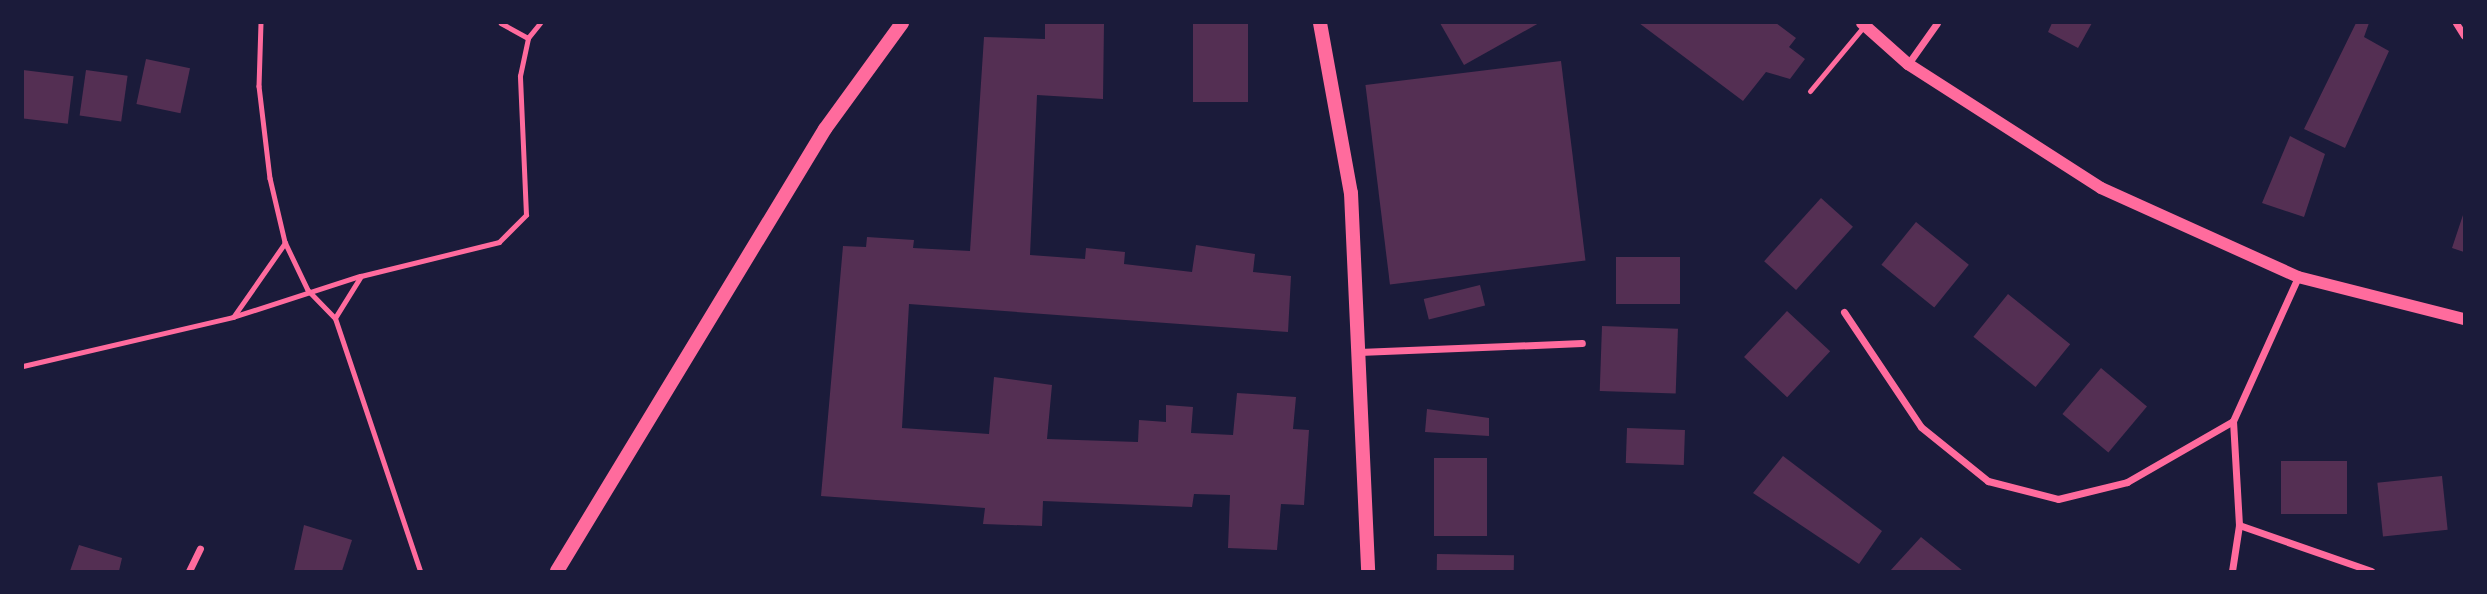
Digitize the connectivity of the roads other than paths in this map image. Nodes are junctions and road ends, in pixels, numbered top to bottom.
1 (902, 23) edge
2 (1320, 23) edge
3 (1937, 23) edge
4 (2456, 23) edge
5 (1864, 24) edge
6 (2464, 36) edge
7 (1908, 64) junction
8 (1810, 91) dead end
9 (2298, 277) junction
10 (1844, 312) dead end
11 (2464, 320) edge
12 (1583, 343) dead end
13 (1359, 352) junction
14 (2233, 421) junction
15 (2239, 525) junction
16 (200, 548) dead end
17 (189, 571) edge
18 (557, 571) edge
19 (1368, 571) edge
20 (2232, 571) edge
21 (2371, 571) edge

1 - 18 main road
2 - 13 main road
3 - 7 street
4 - 6 street
5 - 7 street
5 - 8 lane
7 - 9 street
9 - 11 street
9 - 14 street
10 - 14 street
12 - 13 street
13 - 19 main road
14 - 15 street
15 - 20 street
15 - 21 street
16 - 17 street

